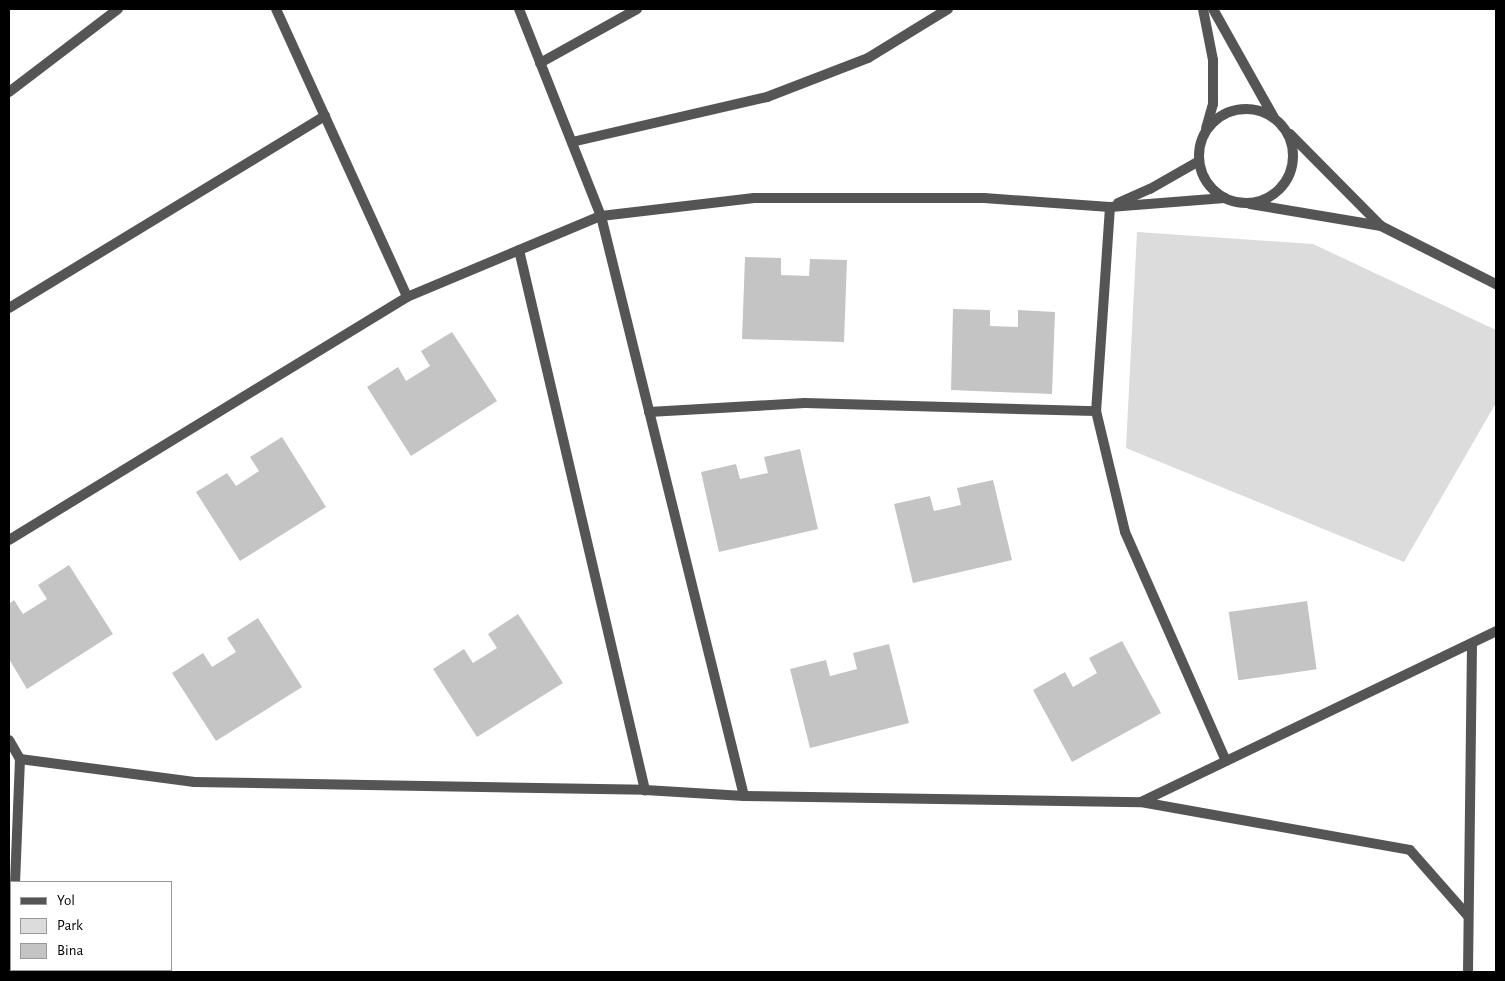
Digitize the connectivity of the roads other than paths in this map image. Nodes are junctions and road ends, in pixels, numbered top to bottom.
1 (118, 9) edge
2 (276, 9) edge
3 (519, 9) edge
4 (637, 9) edge
5 (948, 9) edge
6 (1203, 9) edge
7 (1213, 9) edge
8 (540, 63) junction
9 (9, 92) edge
10 (325, 116) junction
11 (1274, 117) junction
12 (1284, 128) junction
13 (1205, 131) junction
14 (572, 142) junction
15 (1199, 161) junction
16 (1225, 198) junction
17 (1240, 202) junction
18 (1110, 207) junction
19 (601, 216) junction
20 (1380, 226) junction
21 (520, 250) junction
22 (1496, 284) edge
23 (407, 297) junction
24 (9, 308) edge
25 (1096, 411) junction
26 (649, 412) junction
27 (9, 540) edge
28 (1496, 631) edge
29 (1472, 644) junction
30 (9, 740) edge
31 (20, 759) junction
32 (1226, 761) junction
33 (645, 790) junction
34 (744, 796) junction
35 (1141, 802) junction
36 (15, 881) edge
37 (1468, 916) junction
38 (1468, 972) edge

1 - 9 street
2 - 10 street
3 - 8 street
4 - 8 street
5 - 14 street
6 - 13 street
7 - 11 street
8 - 14 street
10 - 23 street
10 - 24 street
11 - 12 street
11 - 13 street
12 - 17 street
12 - 20 street
13 - 15 street
14 - 19 street
15 - 16 street
15 - 18 street
16 - 17 street
16 - 18 street
17 - 20 street
18 - 19 street
18 - 25 street
19 - 21 street
19 - 26 street
20 - 22 street
21 - 23 street
21 - 33 street
23 - 27 street
25 - 26 street
25 - 32 street
26 - 34 street
28 - 29 street
29 - 32 street
29 - 37 street
30 - 31 street
31 - 33 street
31 - 36 street
32 - 35 street
33 - 34 street
34 - 35 street
35 - 37 street
37 - 38 street

